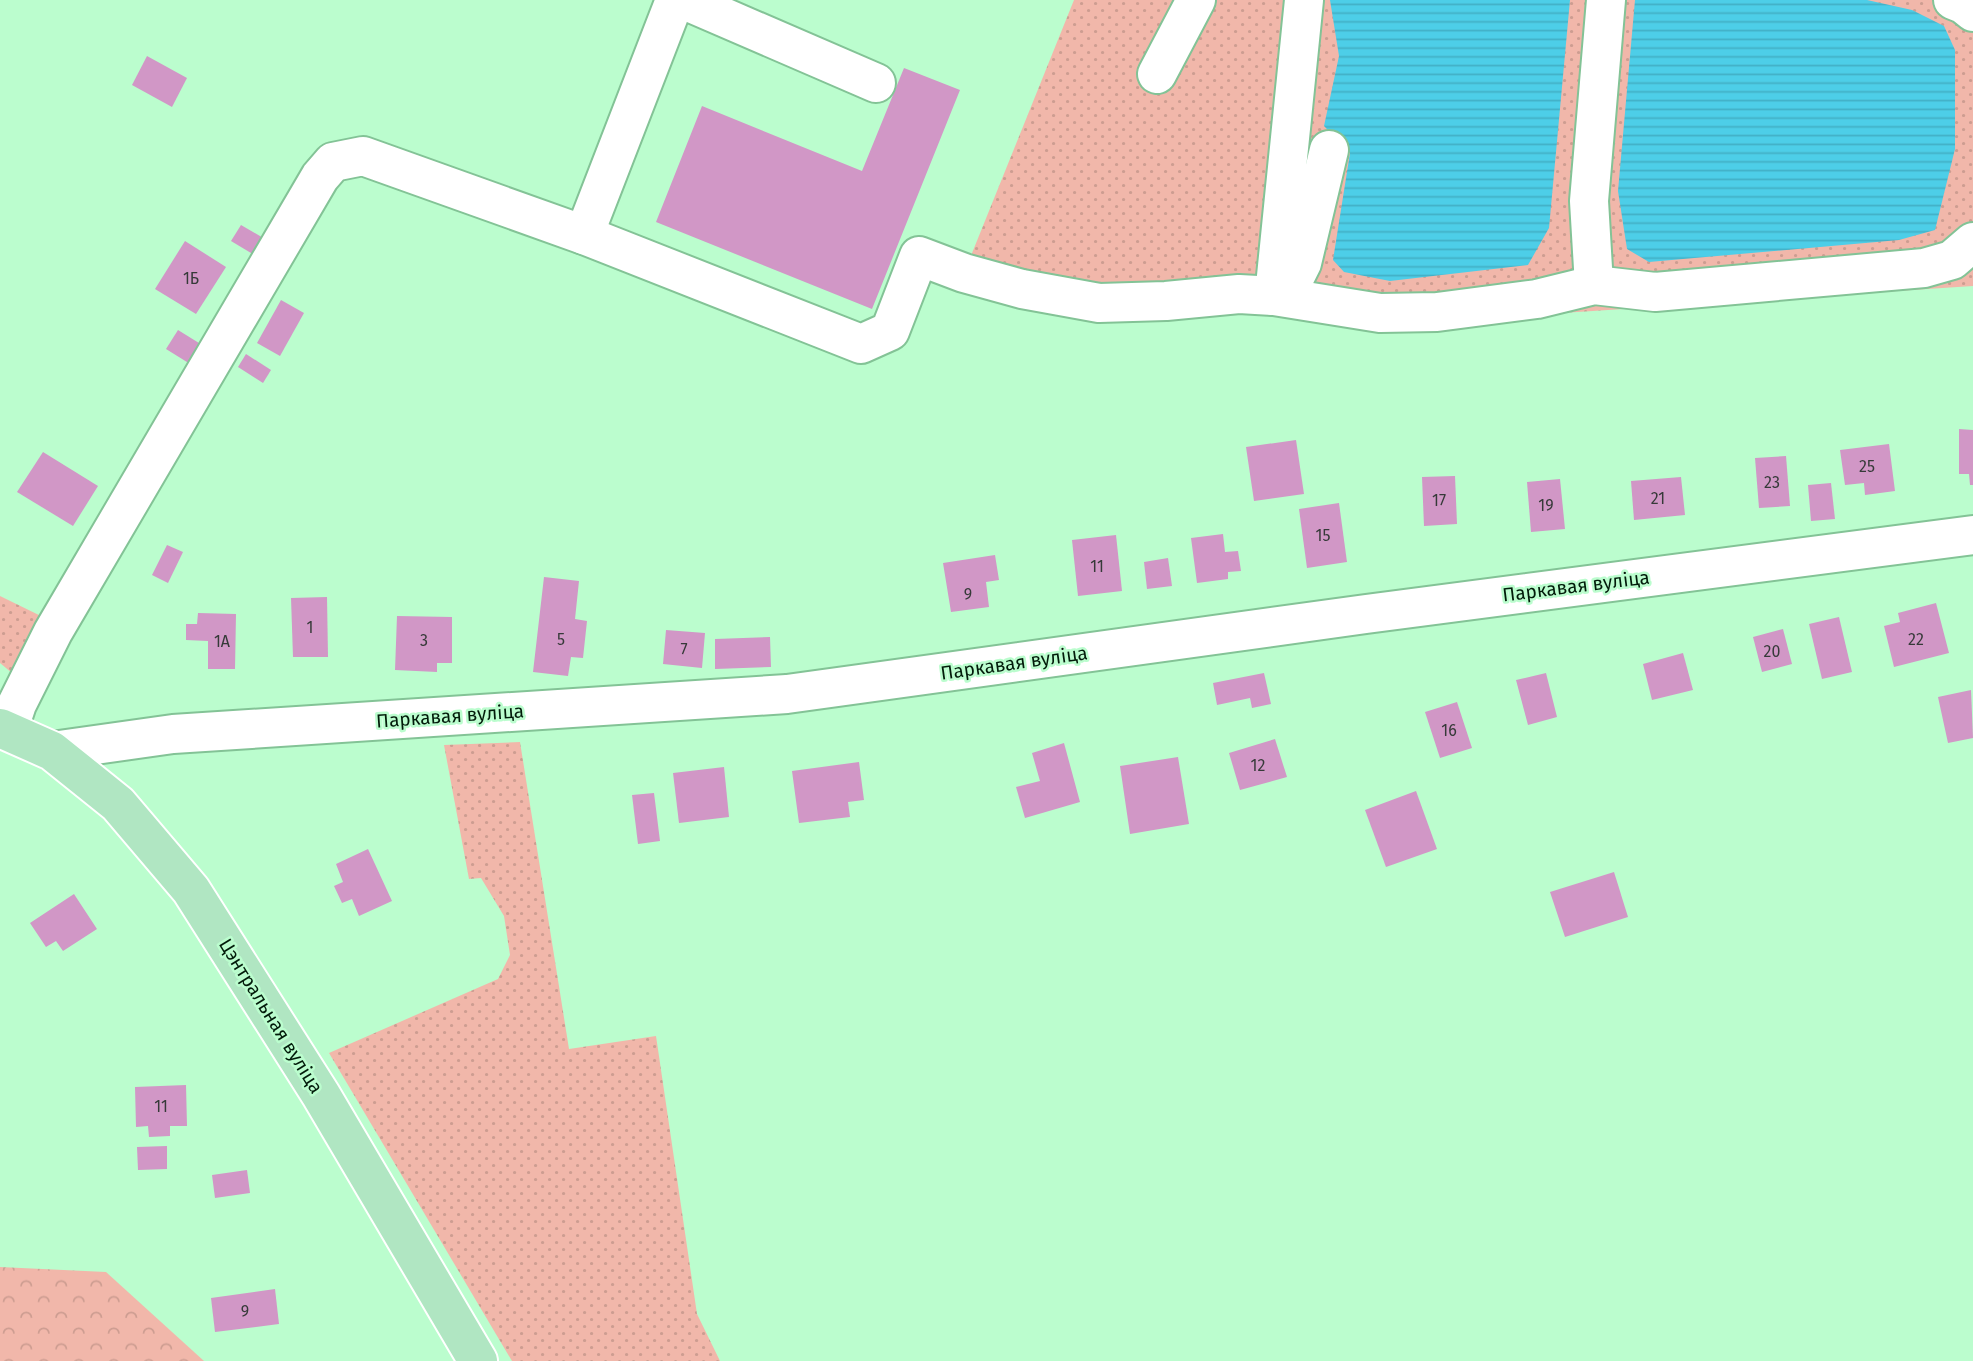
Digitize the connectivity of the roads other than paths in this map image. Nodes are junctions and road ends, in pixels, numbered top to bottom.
1 (676, 0) edge
2 (684, 0) edge
3 (1196, 0) edge
4 (1304, 0) edge
5 (1606, 0) edge
6 (1953, 0) edge
7 (1973, 12) edge
8 (1157, 74) dead end
9 (876, 83) dead end
10 (1329, 150) dead end
11 (584, 235) junction
12 (1973, 242) edge
13 (1594, 285) junction
14 (1274, 296) junction
15 (1973, 535) edge
16 (6, 712) edge
17 (52, 751) junction
18 (478, 1361) edge

1 - 11 street
2 - 9 street
3 - 8 street
4 - 14 street
5 - 13 street
6 - 7 street
10 - 14 street
11 - 14 street
11 - 16 street
12 - 13 street
13 - 14 street
15 - 17 street, Паркавая вуліца
16 - 17 main road, Цэнтральная вуліца
17 - 18 main road, Цэнтральная вуліца

